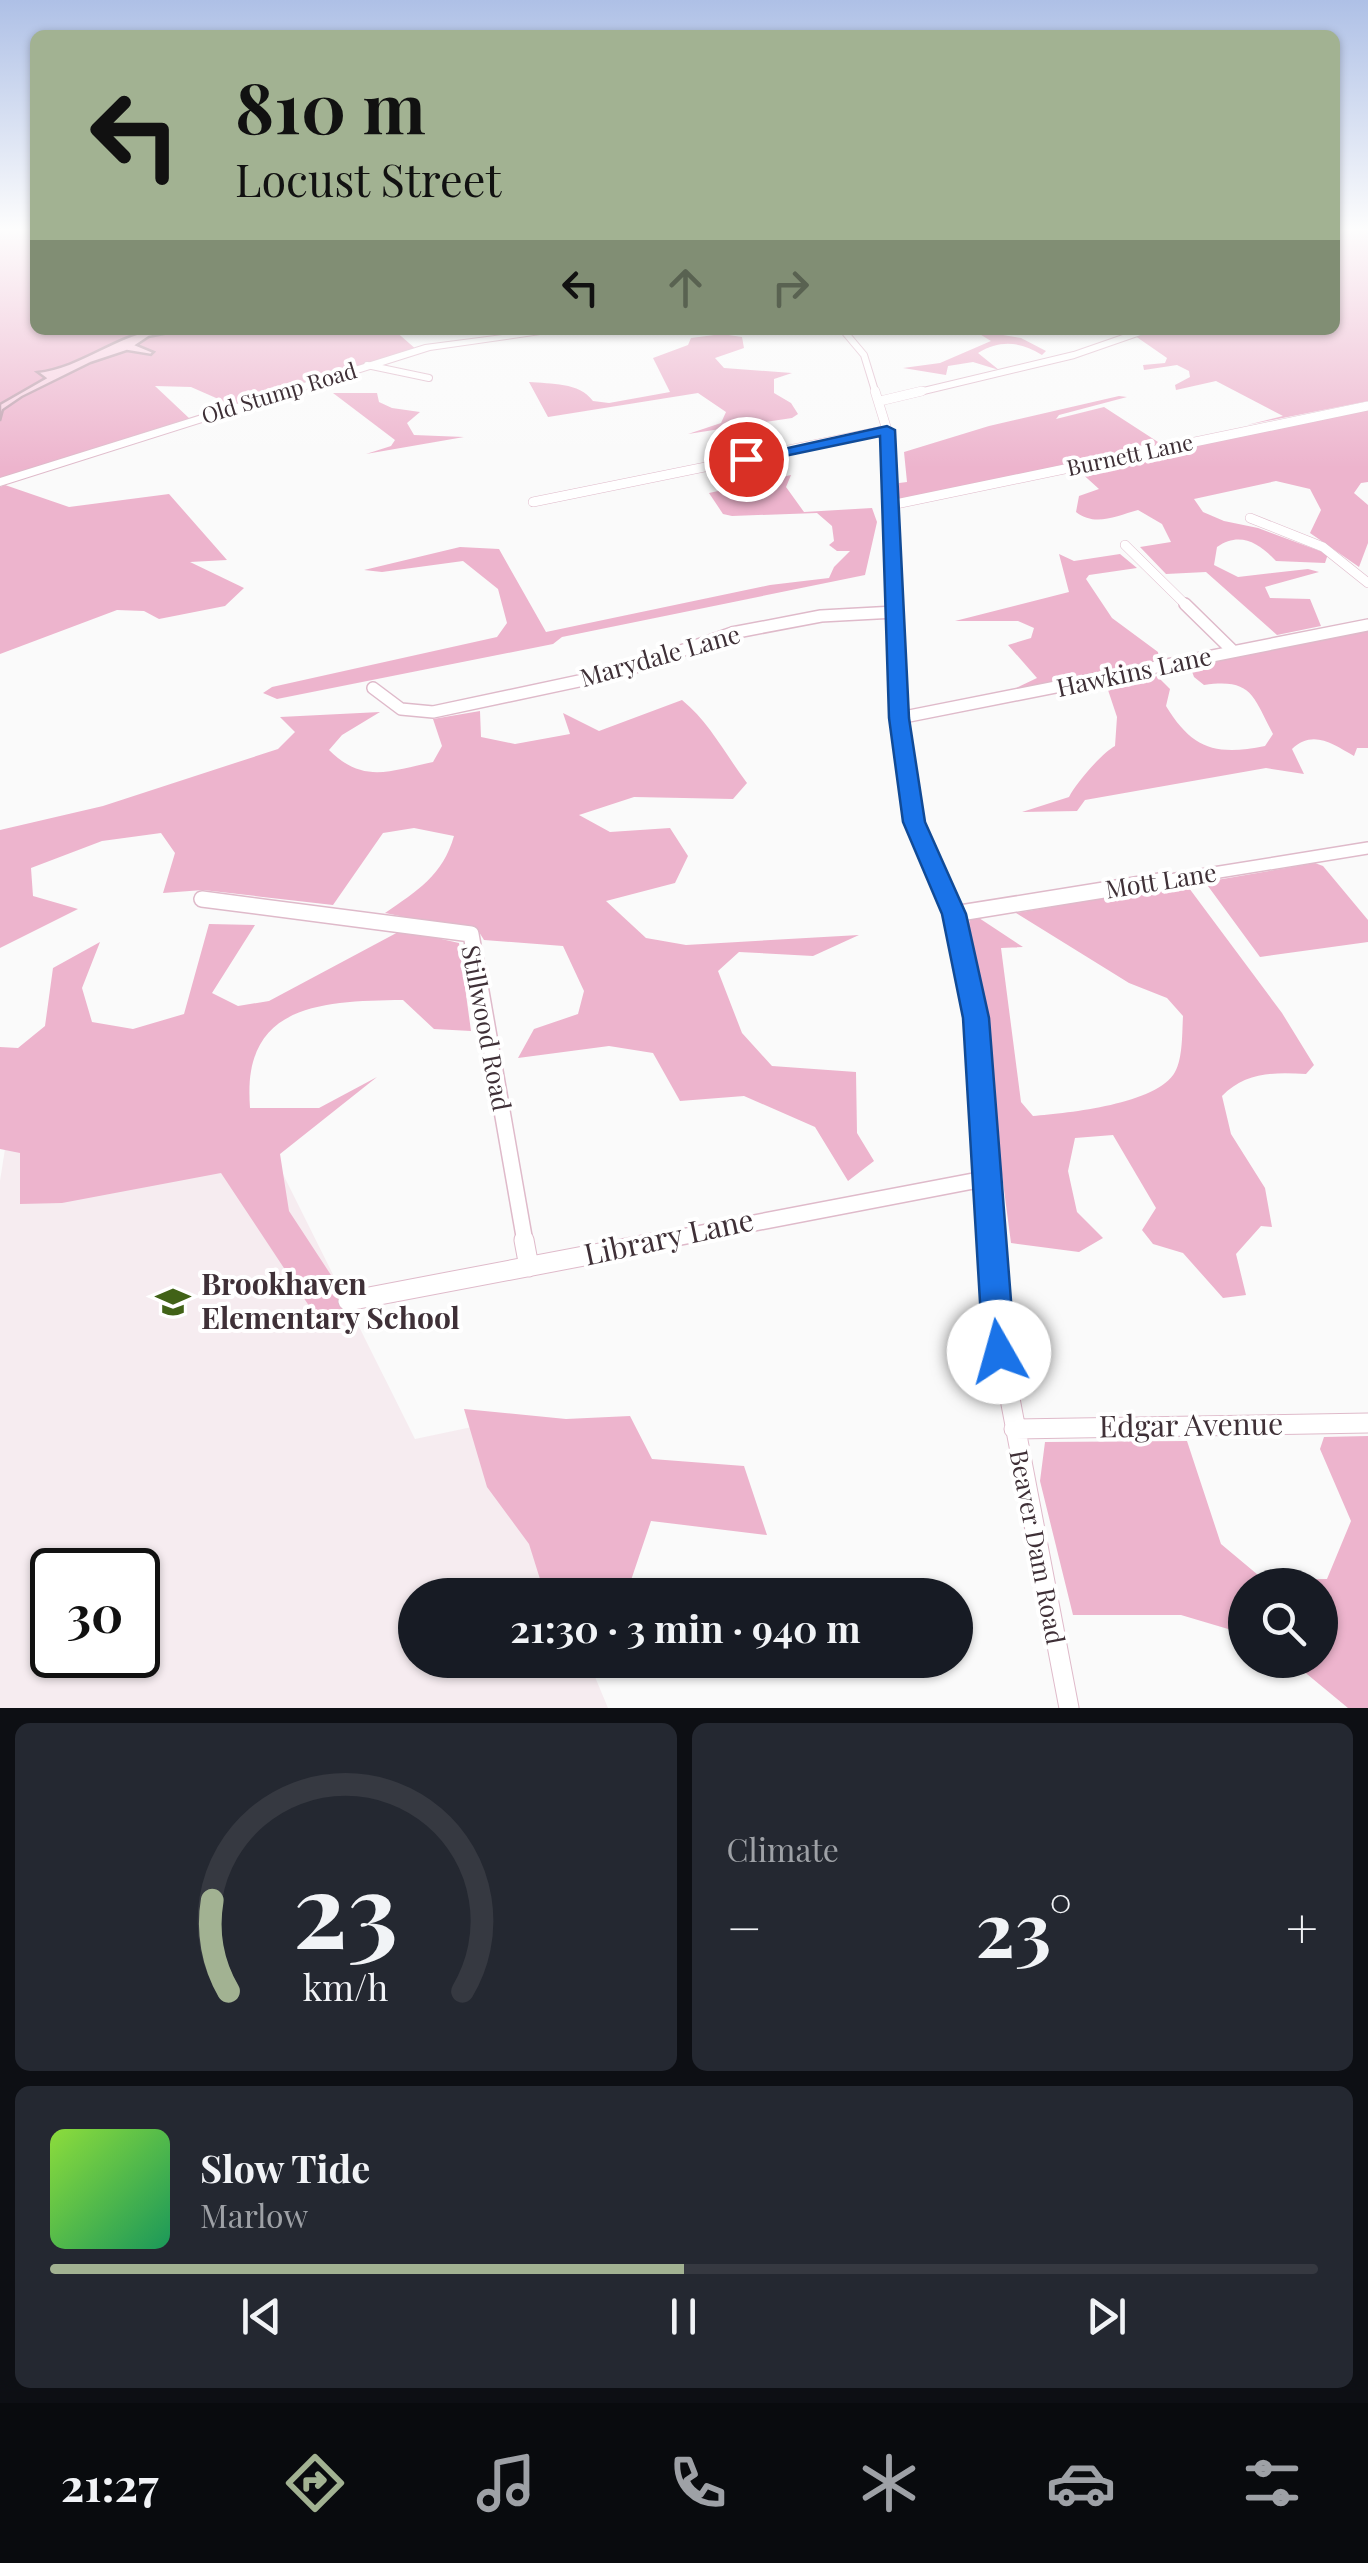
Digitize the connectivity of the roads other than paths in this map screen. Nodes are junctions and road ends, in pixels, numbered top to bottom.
1 (526, 335) edge
2 (847, 335) edge
3 (1132, 335) edge
4 (367, 365) junction
5 (429, 378) dead end
6 (880, 401) junction
7 (1368, 406) edge
8 (887, 430) junction
9 (0, 482) edge
10 (534, 502) dead end
11 (891, 505) junction
12 (1250, 518) dead end
13 (1125, 545) dead end
14 (1368, 583) edge
15 (895, 612) junction
16 (1368, 624) edge
17 (1234, 651) junction
18 (373, 688) dead end
19 (899, 718) junction
20 (1368, 848) edge
21 (202, 899) dead end
22 (954, 914) junction
23 (990, 1178) junction
24 (530, 1267) junction
25 (348, 1301) dead end
26 (1368, 1423) edge
27 (1014, 1429) junction
28 (1069, 1708) edge

1 - 4 street, Old Stump Road
2 - 6 street, Beaver Dam Road
3 - 6 street
4 - 5 street
4 - 9 street, Old Stump Road
6 - 8 street, Beaver Dam Road
7 - 11 street, Burnett Lane
8 - 10 street
8 - 11 street, Beaver Dam Road
11 - 15 street, Beaver Dam Road
12 - 14 street
13 - 17 street
15 - 18 street, Marydale Lane
15 - 19 street, Beaver Dam Road
16 - 17 street, Hawkins Lane
17 - 19 street, Hawkins Lane
19 - 22 street, Beaver Dam Road
20 - 22 street, Mott Lane
21 - 24 street, Stillwood Road
22 - 23 street, Beaver Dam Road
23 - 24 street, Library Lane
23 - 27 street, Beaver Dam Road
24 - 25 street, Library Lane
26 - 27 street, Edgar Avenue
27 - 28 street, Beaver Dam Road

